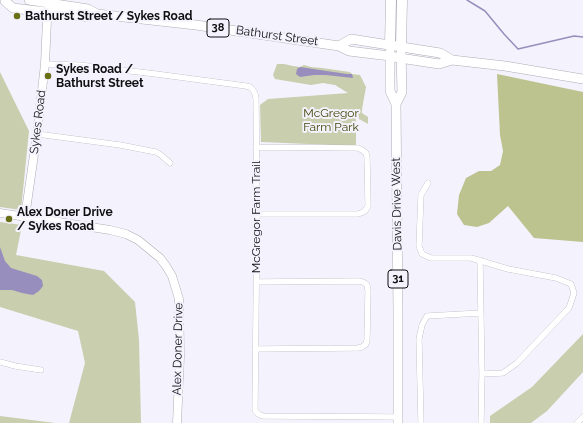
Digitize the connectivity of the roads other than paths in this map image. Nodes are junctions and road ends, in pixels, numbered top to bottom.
1 (29, 0) edge
2 (391, 0) edge
3 (402, 0) edge
4 (4, 1) edge
5 (49, 8) junction
6 (390, 45) junction
7 (338, 46) junction
8 (401, 47) junction
9 (390, 56) junction
10 (400, 58) junction
11 (452, 60) junction
12 (45, 64) junction
13 (583, 79) edge
14 (396, 104) junction
15 (37, 134) junction
16 (256, 147) junction
17 (170, 163) dead end
18 (428, 183) dead end
19 (0, 213) edge
20 (257, 214) junction
21 (25, 217) junction
22 (480, 260) junction
23 (256, 282) junction
24 (481, 312) junction
25 (255, 349) junction
26 (0, 362) edge
27 (41, 370) dead end
28 (482, 374) junction
29 (398, 420) edge
30 (177, 423) edge
31 (421, 423) edge
32 (481, 423) edge

1 - 5 main road, Bathurst Street / 38
2 - 6 highway, Davis Drive West / 31
3 - 8 highway, Davis Drive West / 31
4 - 5 main road, Bathurst Street / 38
5 - 7 main road, Bathurst Street / 38
5 - 12 street, Sykes Road
6 - 7 main road, Bathurst Street / 38
6 - 8 main road, Bathurst Street / 38
6 - 9 main road, Davis Drive West / 31
7 - 9 main road, Bathurst Street / 38
8 - 10 main road, Davis Drive West / 31
8 - 11 main road, Bathurst Street / 38
9 - 10 main road, Bathurst Street / 38
9 - 14 main road, Davis Drive West / 31
10 - 11 main road, Bathurst Street / 38
10 - 14 main road, Davis Drive West / 31
11 - 13 main road, Bathurst Street / 38
12 - 15 street, Sykes Road
12 - 16 street, McGregor Farm Trail
14 - 29 main road, Davis Drive West / 31
15 - 17 street
15 - 21 street, Sykes Road
16 - 20 street, McGregor Farm Trail
16 - 20 street
18 - 22 street
19 - 21 street, Alex Doner Drive
20 - 23 street, McGregor Farm Trail
21 - 30 street, Alex Doner Drive
22 - 24 street
22 - 28 street
23 - 25 street, McGregor Farm Trail
23 - 25 street
24 - 28 street
24 - 31 street
25 - 29 street, McGregor Farm Trail
26 - 27 street
28 - 32 street

